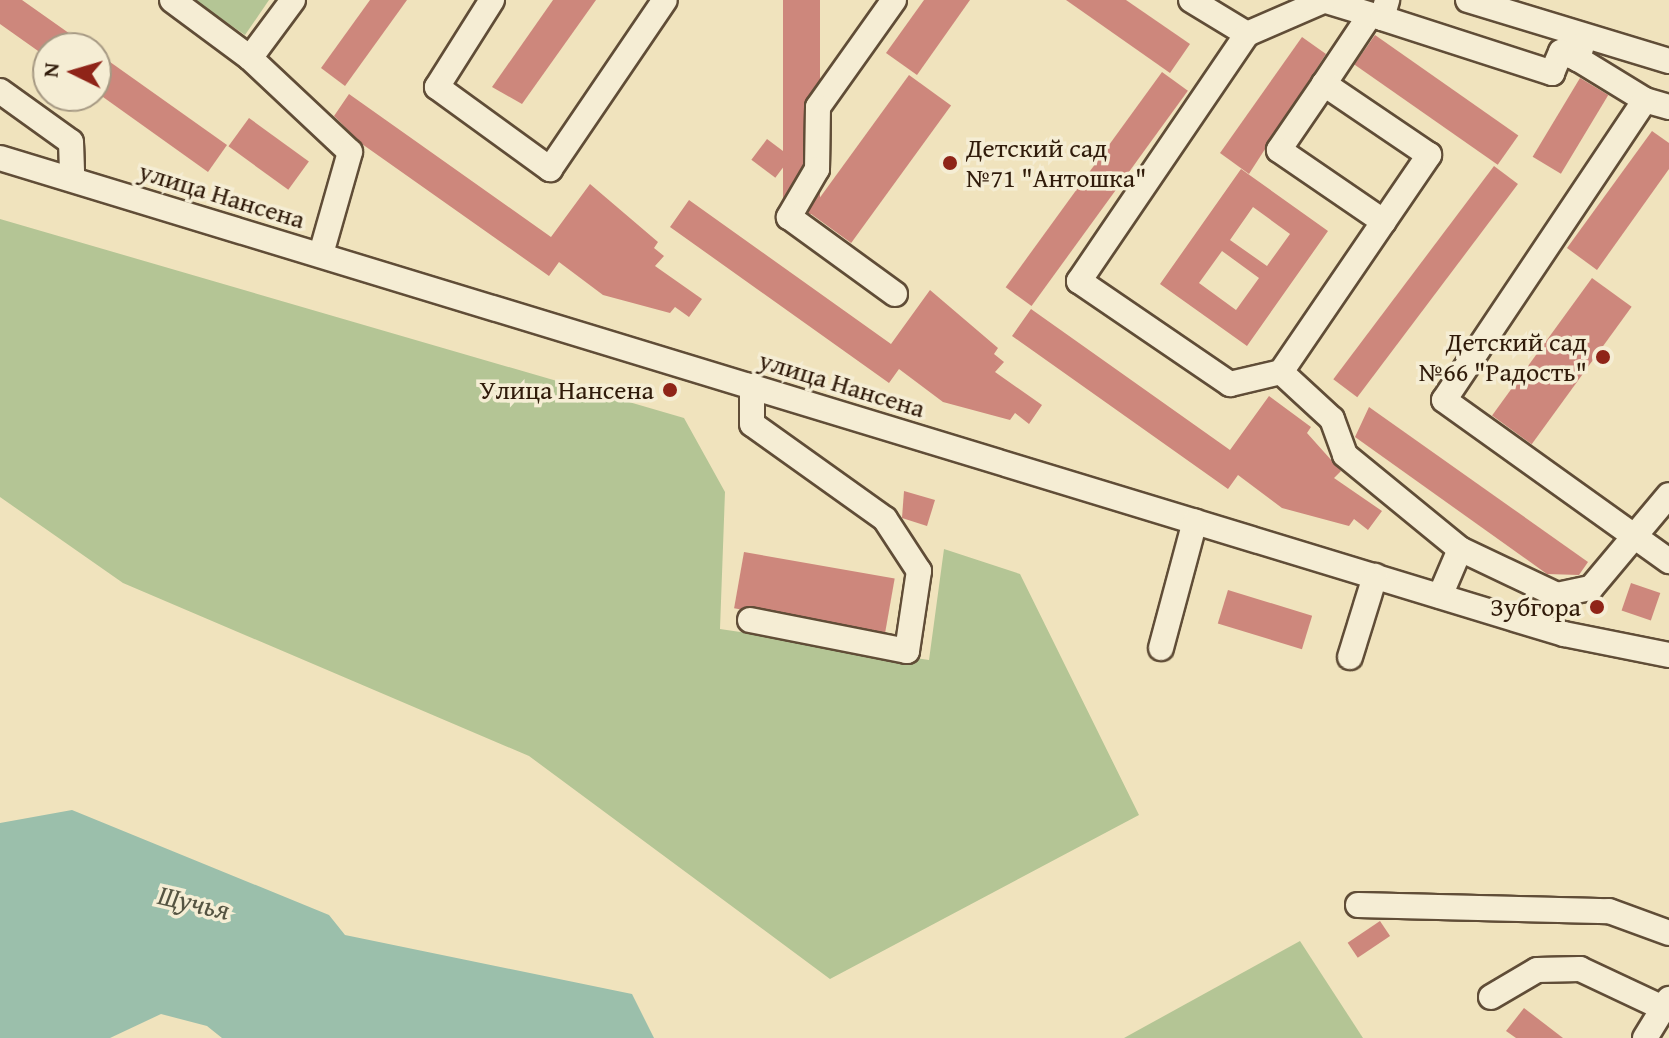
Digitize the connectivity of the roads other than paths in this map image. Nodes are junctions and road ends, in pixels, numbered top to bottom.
1 (172, 0) edge
2 (293, 0) edge
3 (492, 0) edge
4 (665, 0) edge
5 (894, 0) edge
6 (1191, 0) edge
7 (1323, 0) edge
8 (1468, 0) edge
9 (1380, 11) edge
10 (1247, 34) junction
11 (1585, 35) junction
12 (250, 58) junction
13 (1578, 59) junction
14 (1669, 61) edge
15 (1324, 84) junction
16 (0, 91) edge
17 (1657, 104) edge
18 (0, 158) edge
19 (72, 179) junction
20 (1384, 222) junction
21 (321, 254) junction
22 (895, 294) dead end
23 (1281, 372) junction
24 (752, 386) junction
25 (1669, 495) edge
26 (1195, 521) junction
27 (1637, 538) junction
28 (1460, 549) junction
29 (1669, 561) edge
30 (1375, 576) junction
31 (1440, 596) junction
32 (750, 620) dead end
33 (1161, 648) dead end
34 (1669, 655) edge
35 (1350, 657) dead end
36 (1358, 905) dead end
37 (1669, 933) edge
38 (1491, 997) dead end
39 (1666, 1003) edge
40 (1645, 1038) edge

1 - 12 street
2 - 12 street
3 - 4 street
5 - 22 street
6 - 10 street
7 - 9 street
7 - 10 street
8 - 11 street
9 - 13 street
9 - 15 street
10 - 23 street
11 - 13 street
11 - 14 street
12 - 21 street
13 - 17 street
15 - 20 street
15 - 20 street
16 - 19 street
17 - 27 street
18 - 19 street, улица Нансена
19 - 21 street, улица Нансена
20 - 23 street
21 - 24 street, улица Нансена
23 - 28 street
24 - 26 street, улица Нансена
24 - 32 street
25 - 27 street
26 - 30 street, улица Нансена
26 - 33 street
27 - 28 street
27 - 29 street
28 - 31 street
30 - 31 street, улица Нансена
30 - 35 street
31 - 34 street, улица Нансена
36 - 37 street
38 - 39 street
39 - 40 street

